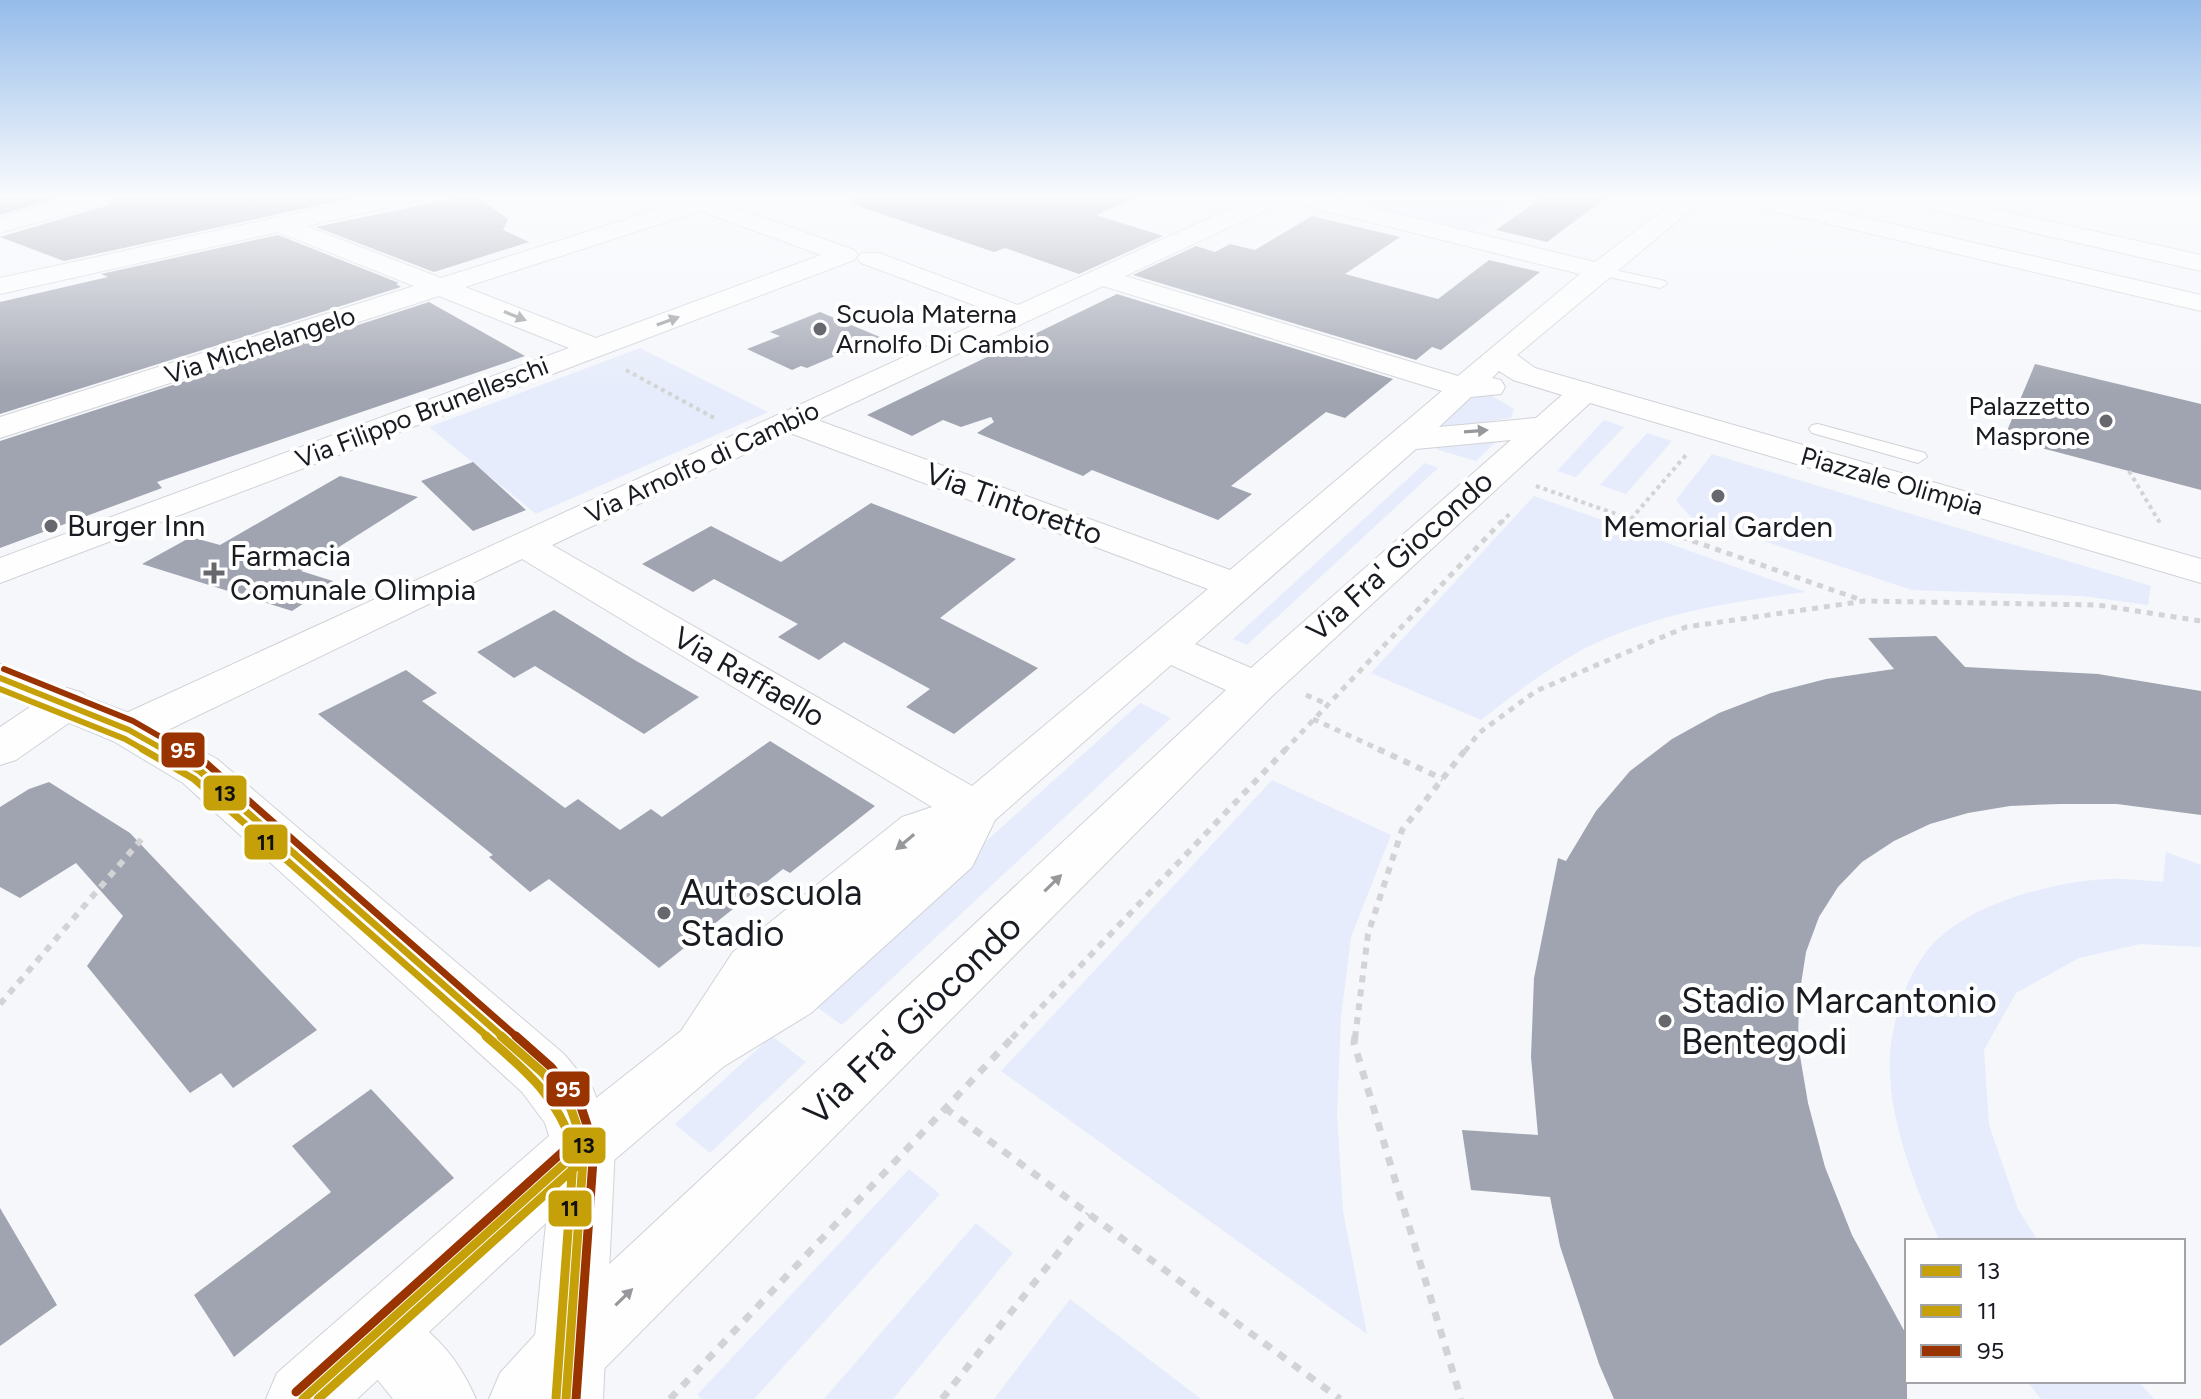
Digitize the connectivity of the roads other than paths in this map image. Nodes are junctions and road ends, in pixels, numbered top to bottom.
1 (107, 262) edge
2 (379, 262) edge
3 (516, 262) edge
4 (845, 262) edge
5 (873, 262) edge
6 (1133, 262) edge
7 (1564, 262) edge
8 (1611, 262) edge
9 (2025, 262) edge
10 (2093, 262) edge
11 (2149, 262) edge
12 (0, 269) edge
13 (1600, 271) junction
14 (2201, 275) edge
15 (1101, 277) junction
16 (13, 283) edge
17 (1660, 284) dead end
18 (443, 287) junction
19 (2201, 287) edge
20 (2201, 303) edge
21 (1006, 308) dead end
22 (1498, 356) junction
23 (608, 358) junction
24 (1466, 388) junction
25 (791, 422) junction
26 (0, 428) edge
27 (1558, 428) junction
28 (1818, 429) dead end
29 (1406, 440) junction
30 (1915, 463) junction
31 (523, 544) junction
32 (0, 571) edge
33 (2201, 571) edge
34 (1237, 586) junction
35 (1167, 647) junction
36 (0, 678) edge
37 (1278, 690) junction
38 (67, 703) junction
39 (129, 730) junction
40 (0, 749) edge
41 (975, 810) junction
42 (584, 1146) junction
43 (375, 1335) junction
44 (553, 1383) edge
45 (303, 1399) edge
46 (439, 1399) edge

1 - 16 street
2 - 18 street
3 - 18 street, Via Michelangelo
23 -> 4 street, Via Filippo Brunelleschi
5 - 21 street
6 - 15 street, Via Arnolfo di Cambio
7 - 13 street
8 - 13 street
9 - 20 street
10 - 19 street
11 - 14 street
12 - 16 street
13 - 17 lane
13 - 22 street
15 - 24 street
15 - 25 street, Via Arnolfo di Cambio
18 -> 23 street
18 - 26 street, Via Michelangelo
22 - 24 street
22 - 27 street
23 - 32 street, Via Filippo Brunelleschi
24 - 27 street
24 - 29 street
25 - 31 street, Via Arnolfo di Cambio
25 - 34 street, Via Tintoretto
29 -> 27 street, Via Fra' Giocondo
27 - 30 street, Piazzale Olimpia
27 - 37 street, Via Fra' Giocondo
28 - 30 lane
29 - 34 street
30 - 33 street, Piazzale Olimpia
31 - 39 street, Via Arnolfo di Cambio
31 - 41 street, Via Raffaello
34 - 35 street
35 - 37 street
35 - 41 street
36 - 38 street
44 -> 37 street, Via Fra' Giocondo
38 - 39 street
38 - 40 street
39 - 42 street
41 - 42 street
42 - 43 street
42 - 44 street
43 - 45 street
43 - 46 street

